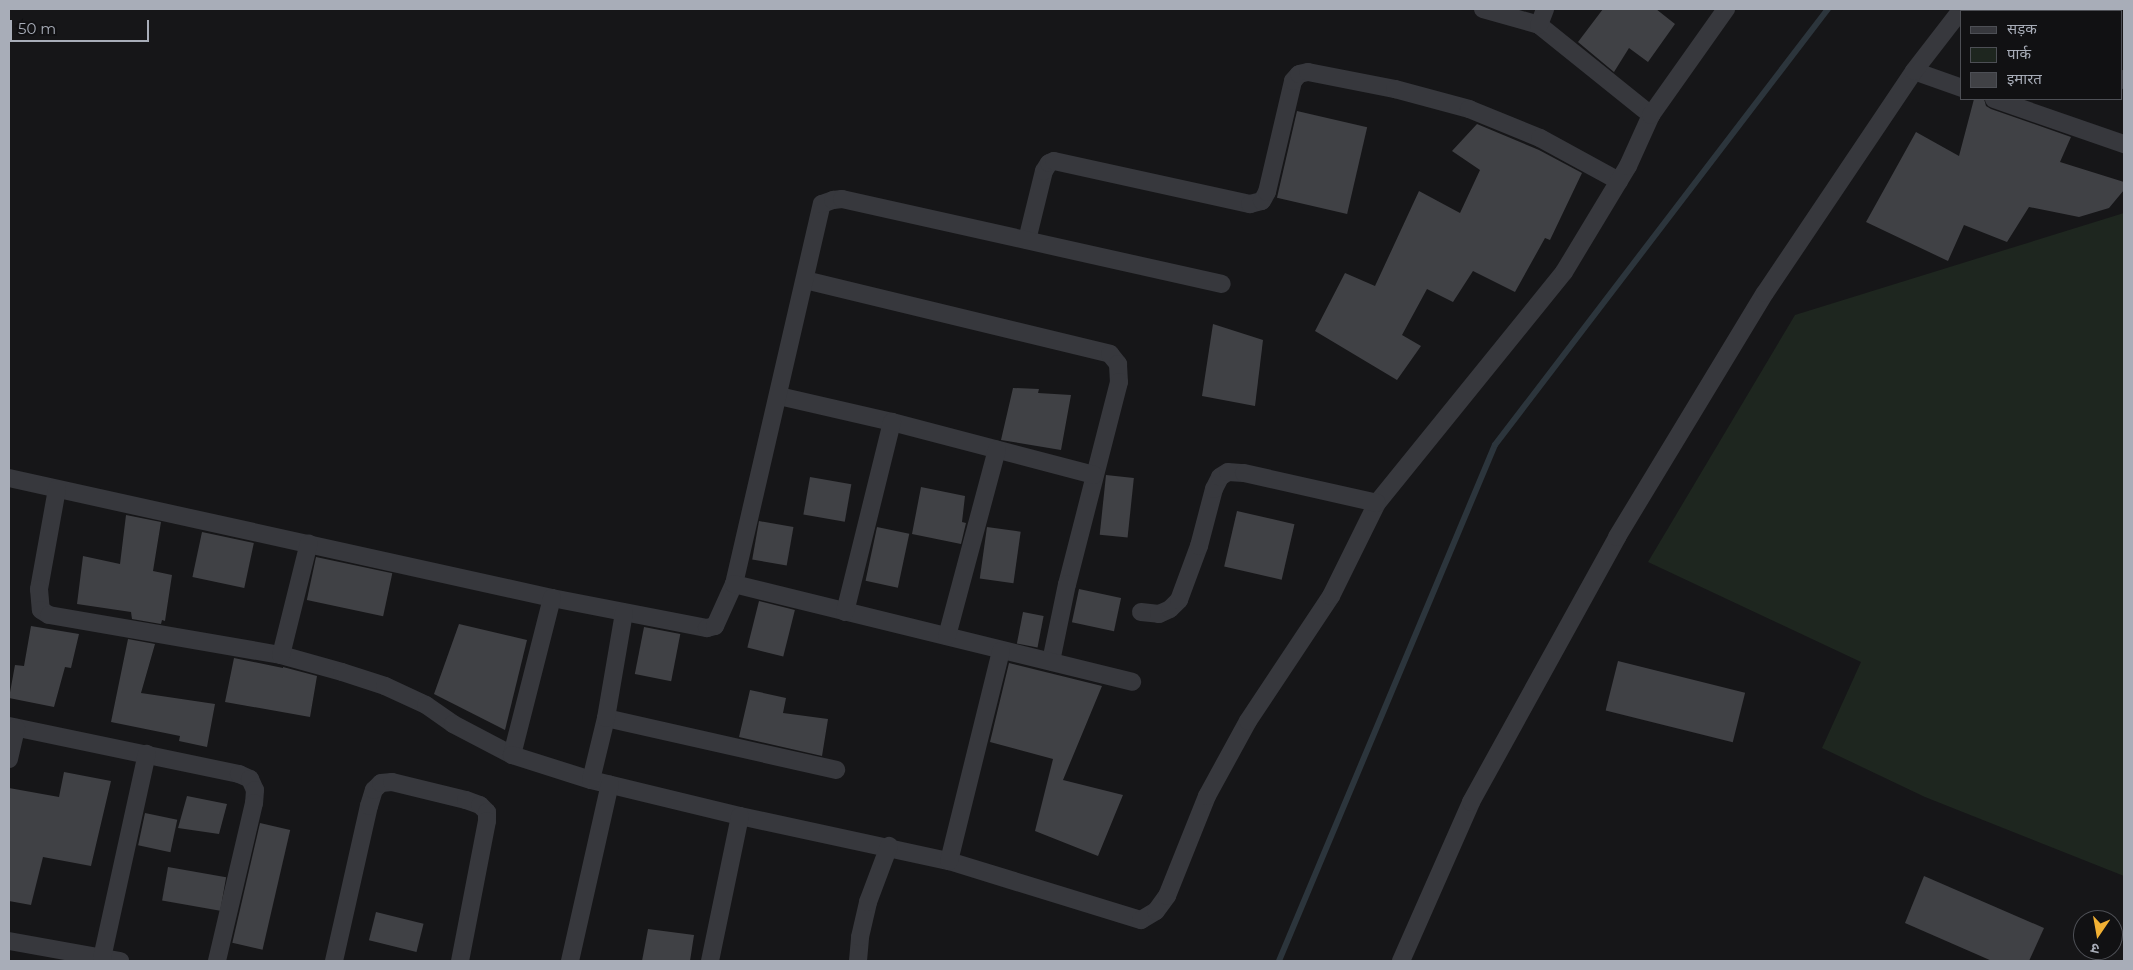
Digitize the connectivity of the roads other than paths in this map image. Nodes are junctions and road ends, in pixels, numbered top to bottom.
1 (1483, 9) edge
2 (1726, 9) edge
3 (1960, 12) edge
4 (1542, 17) edge
5 (1914, 71) junction
6 (1960, 87) edge
7 (1997, 100) edge
8 (1651, 115) junction
9 (2124, 144) edge
10 (1619, 180) junction
11 (1027, 240) junction
12 (805, 280) junction
13 (1222, 284) dead end
14 (779, 396) junction
15 (892, 422) junction
16 (997, 450) junction
17 (1094, 475) junction
18 (9, 478) edge
19 (57, 489) junction
20 (1377, 503) junction
21 (309, 543) junction
22 (734, 584) junction
23 (552, 598) junction
24 (845, 612) junction
25 (1141, 612) dead end
26 (624, 613) junction
27 (947, 636) junction
28 (1001, 651) junction
29 (281, 655) junction
30 (1051, 661) junction
31 (1132, 682) dead end
32 (606, 718) junction
33 (12, 727) edge
34 (147, 754) junction
35 (512, 755) junction
36 (9, 759) edge
37 (836, 770) dead end
38 (591, 780) junction
39 (610, 784) junction
40 (740, 816) junction
41 (889, 846) junction
42 (949, 861) junction
43 (9, 941) edge
44 (102, 958) junction
45 (120, 961) edge
46 (217, 961) edge
47 (334, 961) edge
48 (460, 961) edge
49 (570, 961) edge
50 (710, 961) edge
51 (858, 961) edge
52 (1401, 961) edge

1 - 4 street
2 - 8 street
3 - 5 street
4 - 8 street
5 - 6 street
5 - 52 street
7 - 9 street
8 - 10 street
10 - 11 street
10 - 20 street
11 - 12 street
11 - 13 street
12 - 14 street
12 - 17 street
14 - 15 street
14 - 22 street
15 - 16 street
15 - 24 street
16 - 17 street
16 - 27 street
17 - 30 street
18 - 19 street
19 - 21 street
19 - 29 street
20 - 25 street
20 - 42 street
21 - 23 street
21 - 29 street
22 - 24 street
22 - 26 street
23 - 26 street
23 - 35 street
24 - 27 street
26 - 32 street
27 - 28 street
28 - 30 street
28 - 42 street
29 - 35 street
30 - 31 street
32 - 37 street
32 - 38 street
33 - 34 street
33 - 36 street
34 - 44 street
34 - 46 street
35 - 38 street
38 - 39 street
39 - 40 street
39 - 49 street
40 - 41 street
40 - 50 street
41 - 42 street
41 - 51 street
43 - 44 street
44 - 45 street
47 - 48 street

